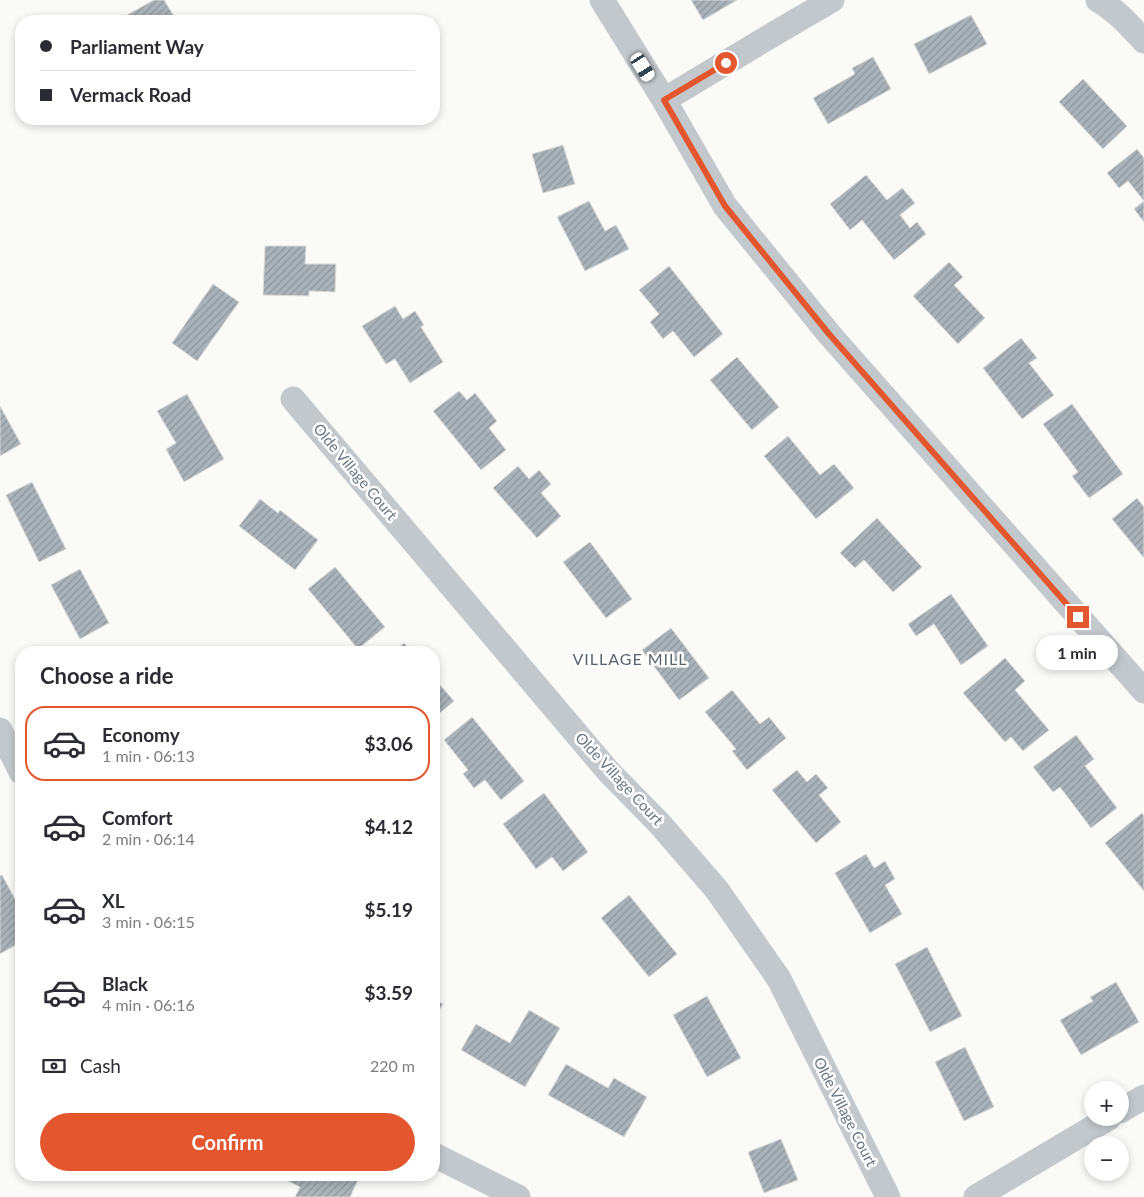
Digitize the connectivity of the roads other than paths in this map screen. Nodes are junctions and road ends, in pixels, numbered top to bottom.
1 (602, 0) edge
2 (832, 0) edge
3 (1098, 0) edge
4 (1144, 41) edge
5 (664, 100) junction
6 (293, 399) dead end
7 (1144, 691) edge
8 (0, 730) edge
9 (15, 760) edge
10 (1144, 1097) edge
11 (1129, 1106) edge
12 (1096, 1126) edge
13 (440, 1158) edge
14 (518, 1197) edge
15 (888, 1197) edge
16 (976, 1197) edge

1 - 5 street
2 - 5 street
3 - 4 street
5 - 7 street
6 - 15 street, Olde Village Court
8 - 9 street
10 - 11 street
12 - 16 street
13 - 14 street

